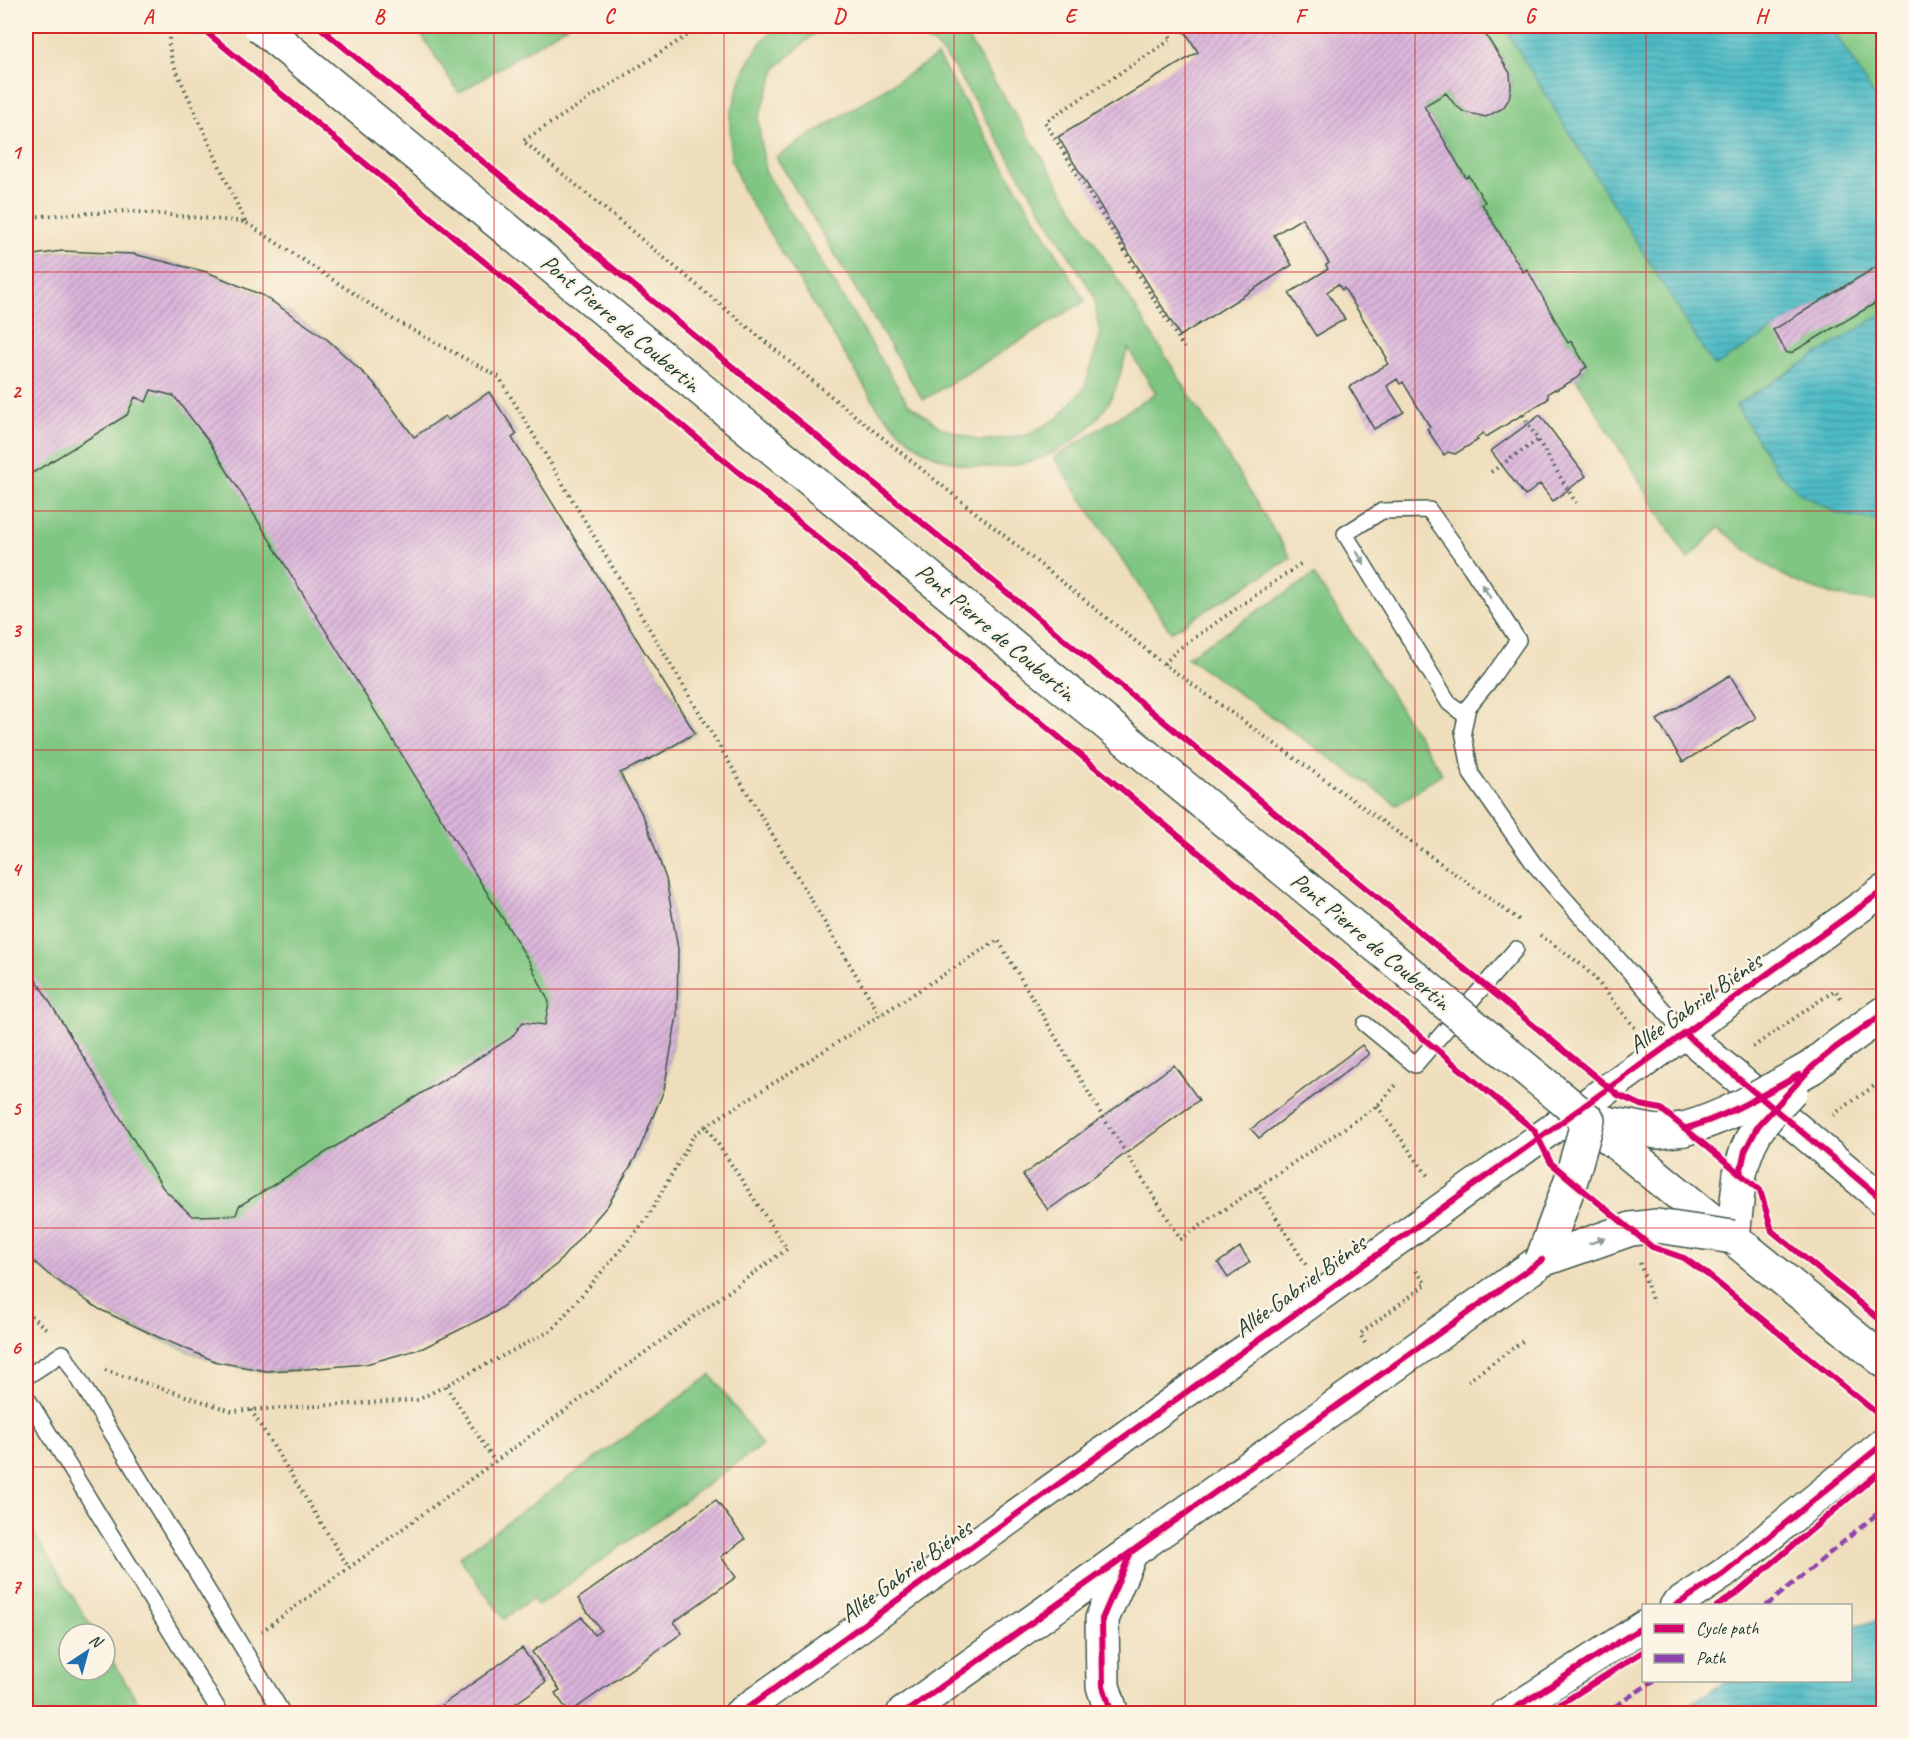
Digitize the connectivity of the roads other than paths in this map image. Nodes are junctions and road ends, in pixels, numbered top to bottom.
1 (260, 26) edge
2 (1466, 716) junction
3 (1884, 890) edge
4 (1516, 949) dead end
5 (1432, 1010) dead end
6 (1884, 1013) edge
7 (1365, 1024) dead end
8 (1449, 1024) junction
9 (1684, 1033) junction
10 (1812, 1067) junction
11 (1576, 1119) junction
12 (1884, 1201) edge
13 (1733, 1237) junction
14 (1542, 1260) junction
15 (1884, 1361) edge
16 (26, 1377) edge
17 (26, 1396) edge
18 (1884, 1443) edge
19 (1131, 1552) junction
20 (1677, 1604) edge
21 (1642, 1627) edge
22 (221, 1713) edge
23 (283, 1713) edge
24 (739, 1713) edge
25 (903, 1713) edge
26 (1112, 1713) edge
27 (1506, 1713) edge

1 - 11 main road, Pont Pierre de Coubertin, bridge
2 -> 2 lane
2 - 9 lane
3 - 9 street, Allée Gabriel Biénès
4 - 8 lane
5 - 8 lane
6 - 10 main road
7 - 8 lane
8 - 11 lane
9 - 11 street, Allée Gabriel Biénès
9 - 12 street
10 - 11 main road, bridge
10 - 13 main road, bridge
11 - 13 main road, Pont Pierre de Coubertin
11 - 14 main road, bridge
11 - 24 street, Allée Gabriel Biénès
14 -> 13 main road, bridge
13 - 15 main road, Pont Pierre de Coubertin
14 - 19 main road
16 - 23 lane
17 - 22 lane
18 - 20 street
19 - 25 main road
19 - 26 main road
21 - 27 street

